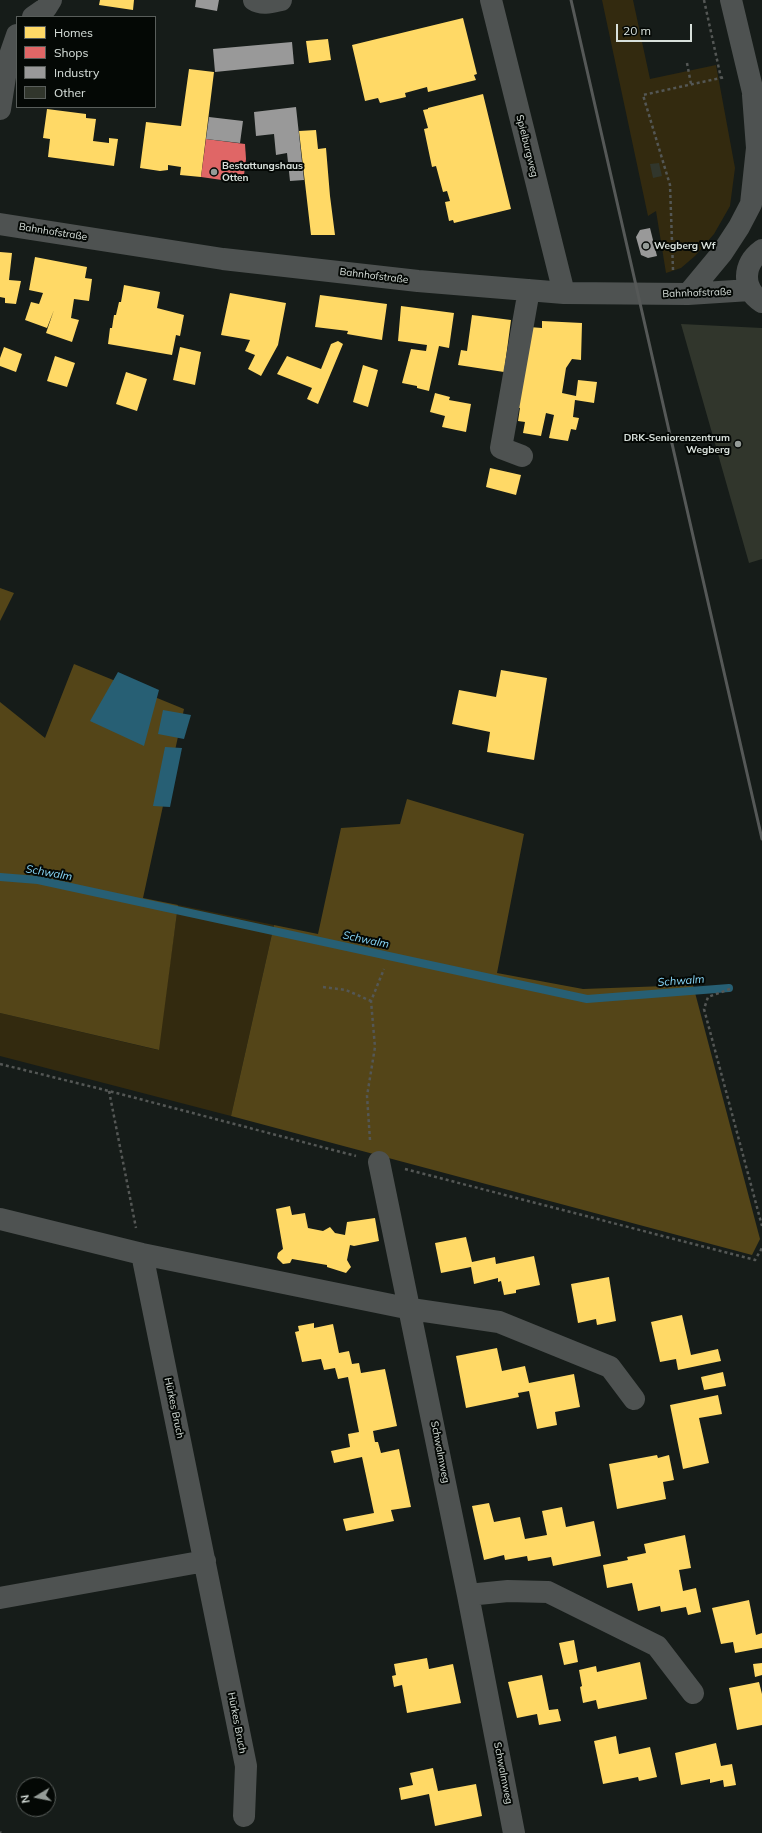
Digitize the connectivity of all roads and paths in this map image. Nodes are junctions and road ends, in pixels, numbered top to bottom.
1 (52, 0) edge
2 (254, 0) edge
3 (281, 0) edge
4 (490, 0) edge
5 (704, 0) edge
6 (731, 0) edge
7 (34, 16) edge
8 (16, 38) edge
9 (687, 63) dead end
10 (747, 72) junction
11 (721, 78) junction
12 (691, 84) junction
13 (753, 95) junction
14 (0, 109) edge
15 (762, 129) edge
16 (0, 224) edge
17 (762, 250) edge
18 (530, 290) junction
19 (564, 293) junction
20 (681, 294) junction
21 (756, 296) edge
22 (522, 456) dead end
23 (384, 969) dead end
24 (323, 987) dead end
25 (730, 989) dead end
26 (371, 1001) junction
27 (109, 1091) dead end
28 (375, 1153) joint
29 (0, 1219) edge
30 (762, 1226) edge
31 (762, 1248) edge
32 (142, 1254) junction
33 (755, 1260) dead end
34 (411, 1309) junction
35 (634, 1399) dead end
36 (205, 1561) junction
37 (468, 1595) junction
38 (0, 1598) edge
39 (693, 1693) dead end
40 (244, 1816) dead end
41 (514, 1833) edge

1 - 7 street
2 - 3 street
4 - 19 street, Spielburgweg
5 - 11 path
6 - 10 street
8 - 14 street
9 - 12 path
10 - 11 path
10 - 13 street
11 - 12 path
12 - 20 path
13 - 15 street
13 - 20 street
16 - 18 street, Bahnhofstraße
17 - 21 street, Bahnhofstraße
18 - 19 street, Bahnhofstraße
18 - 22 street
19 - 20 street, Bahnhofstraße
20 - 21 street, Bahnhofstraße
23 - 26 path
24 - 26 path
25 - 30 path
26 - 28 path
27 - 32 path
28 - 34 street, Schwalmweg
29 - 32 street
31 - 33 path
32 - 34 street
32 - 36 street, Hürkes Bruch
34 - 35 street
34 - 37 street, Schwalmweg
36 - 38 street
36 - 40 street, Hürkes Bruch
37 - 39 street
37 - 41 street, Schwalmweg

